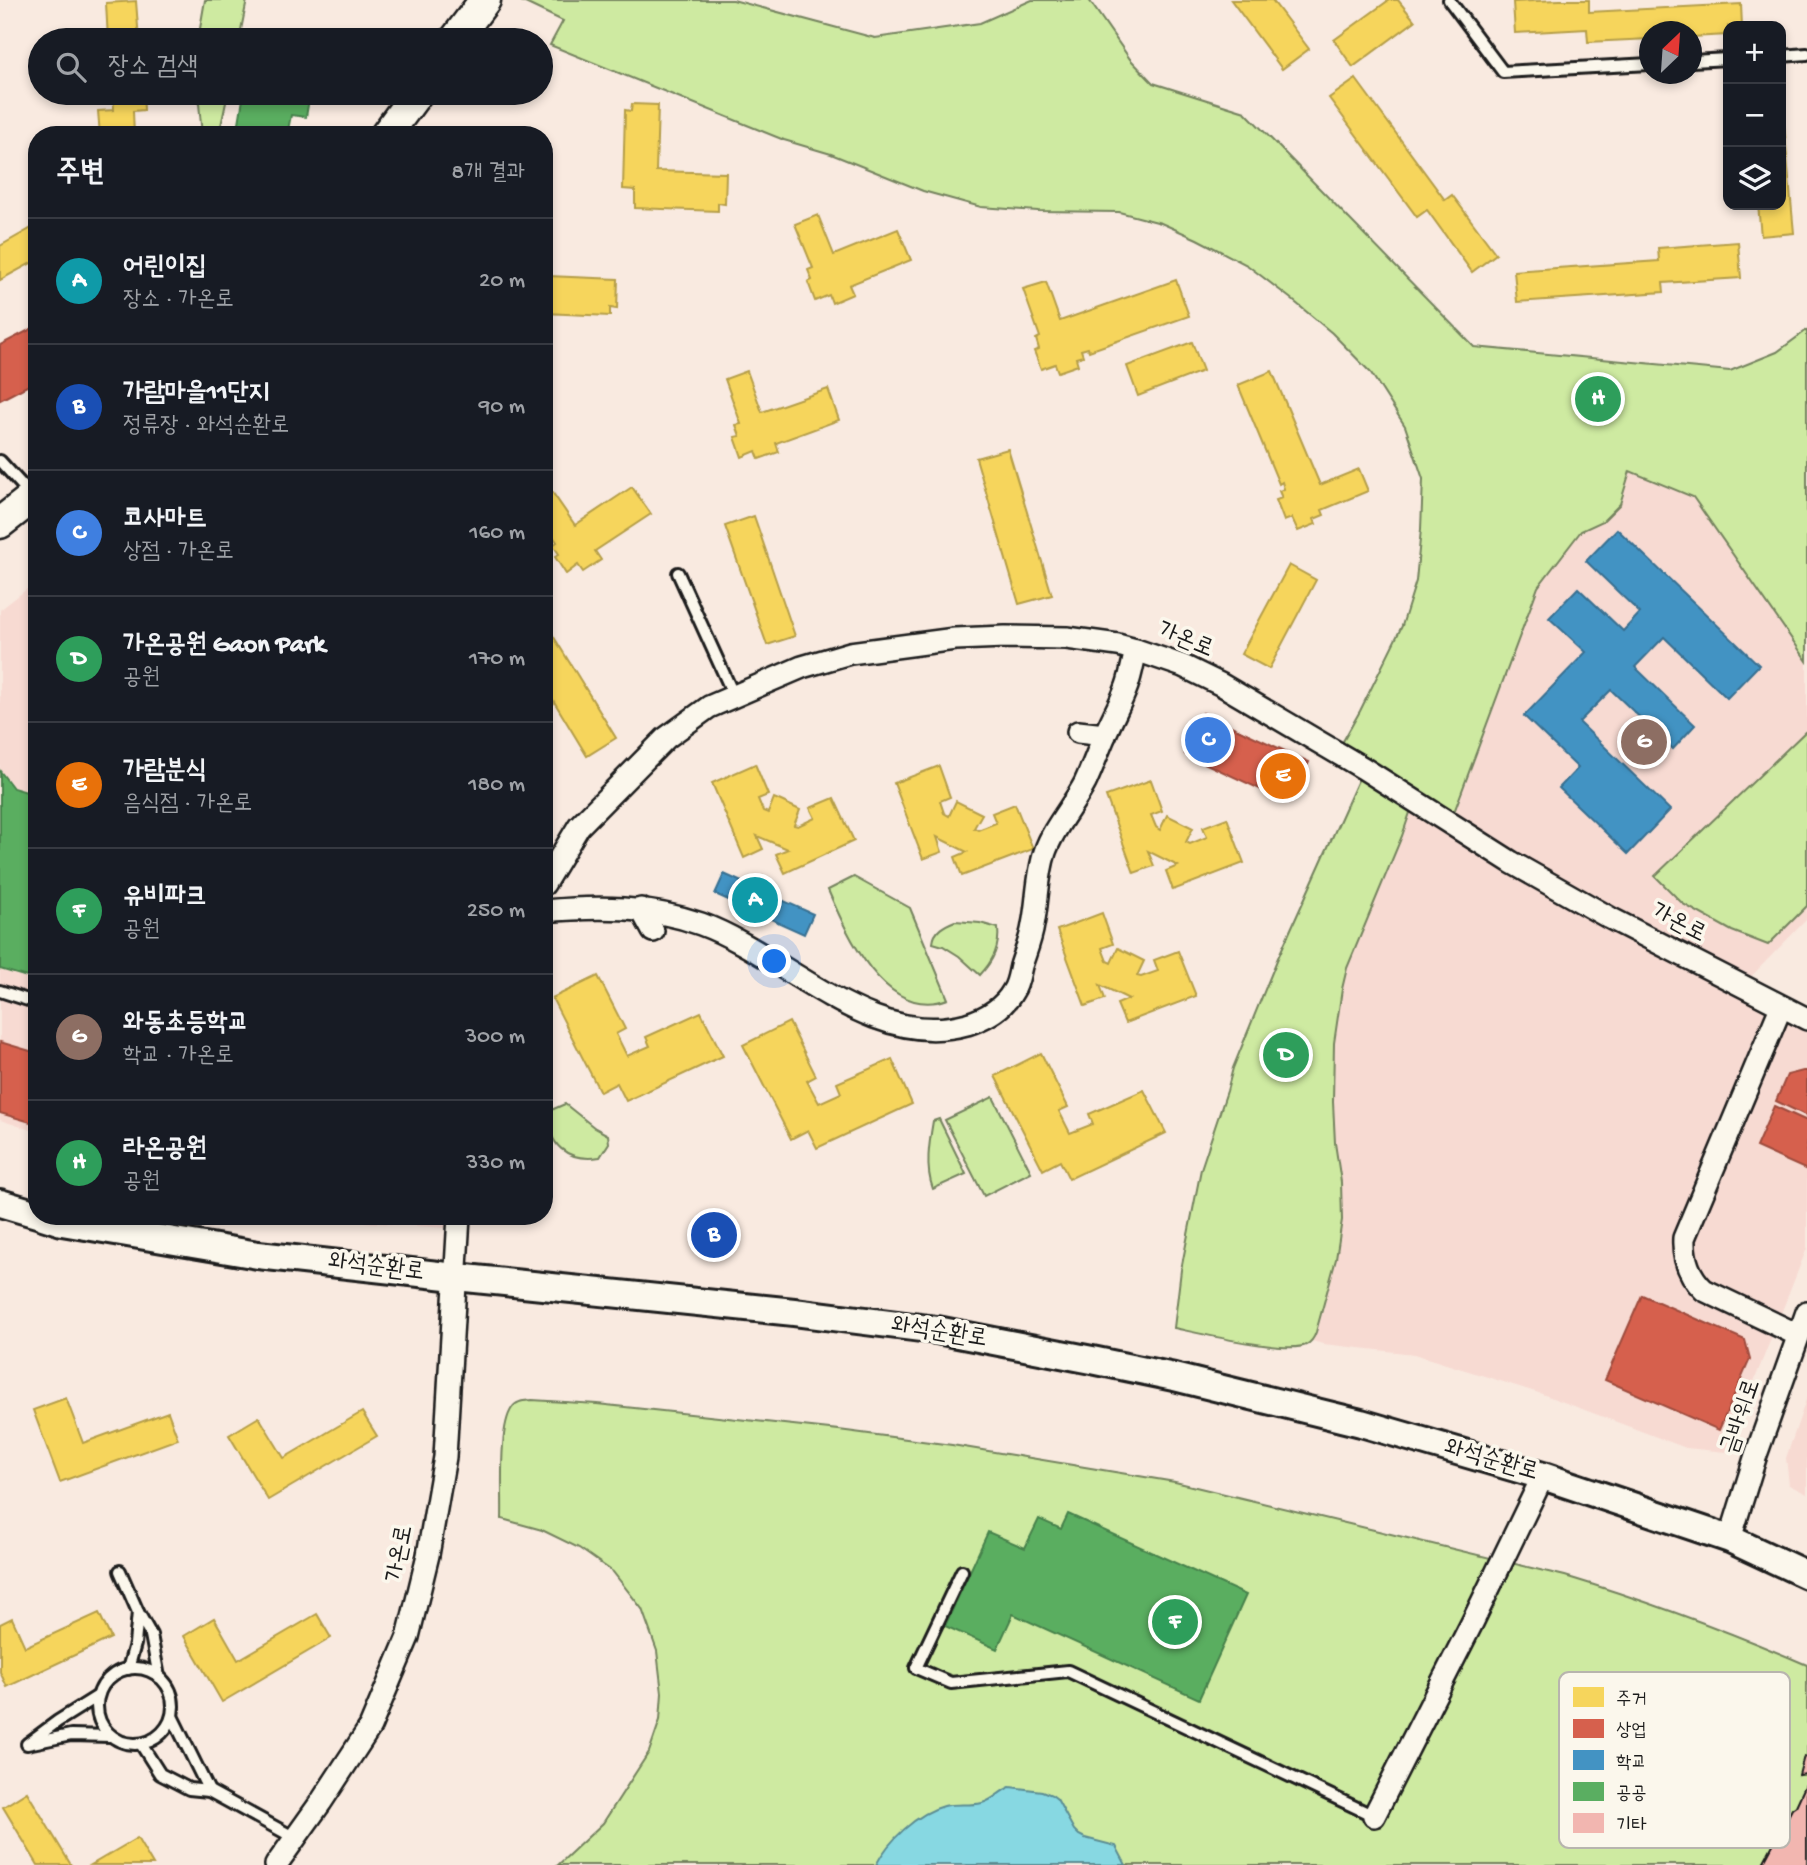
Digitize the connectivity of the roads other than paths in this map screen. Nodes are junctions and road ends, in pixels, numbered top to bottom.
1 (485, 0) edge
2 (1449, 0) edge
3 (464, 28) edge
4 (1807, 54) edge
5 (1786, 56) edge
6 (1723, 59) edge
7 (1702, 60) edge
8 (1639, 65) edge
9 (408, 105) edge
10 (393, 126) edge
11 (0, 461) edge
12 (28, 488) edge
13 (28, 501) edge
14 (0, 523) edge
15 (678, 573) dead end
16 (1136, 650) junction
17 (734, 696) junction
18 (1078, 732) dead end
19 (1105, 735) junction
20 (553, 869) edge
21 (641, 909) junction
22 (553, 910) edge
23 (653, 931) dead end
24 (0, 991) edge
25 (28, 1000) edge
26 (1781, 1007) junction
27 (1807, 1019) edge
28 (0, 1203) edge
29 (28, 1211) edge
30 (94, 1225) edge
31 (458, 1225) edge
32 (456, 1277) junction
33 (1807, 1312) edge
34 (1798, 1335) junction
35 (1543, 1476) junction
36 (1730, 1539) junction
37 (120, 1571) dead end
38 (961, 1571) dead end
39 (1807, 1575) edge
40 (138, 1612) junction
41 (128, 1669) junction
42 (159, 1677) junction
43 (97, 1696) junction
44 (172, 1716) junction
45 (110, 1736) junction
46 (141, 1744) junction
47 (209, 1791) junction
48 (1374, 1816) joint
49 (295, 1838) junction
50 (276, 1865) edge

1 - 3 main road
2 - 8 lane
4 - 5 lane
6 - 7 lane
9 - 10 main road
11 - 12 lane
13 - 14 main road
15 - 17 lane
16 - 17 street, 가온로
16 - 19 street
16 - 26 street, 가온로
17 - 20 street, 가온로
18 - 19 street
19 - 21 street
21 - 22 street
21 - 23 street
24 - 25 lane
26 - 27 street, 가온로
26 - 34 street
28 - 29 street
30 - 32 street, 와석순환로
31 - 32 street, 가온로
32 - 35 street, 와석순환로
32 - 49 street, 가온로
33 - 34 street, 금바위로
34 - 36 street, 금바위로
35 - 36 street, 와석순환로
35 - 48 street
36 - 39 street, 와석순환로
37 - 40 lane
38 - 48 lane
40 - 41 lane
40 - 42 lane
41 - 42 lane
41 - 43 lane
42 - 44 lane
43 - 45 lane
43 - 45 lane
44 - 46 lane
44 - 47 lane
45 - 46 lane
46 - 47 lane
47 - 49 lane
49 - 50 street, 가온로

